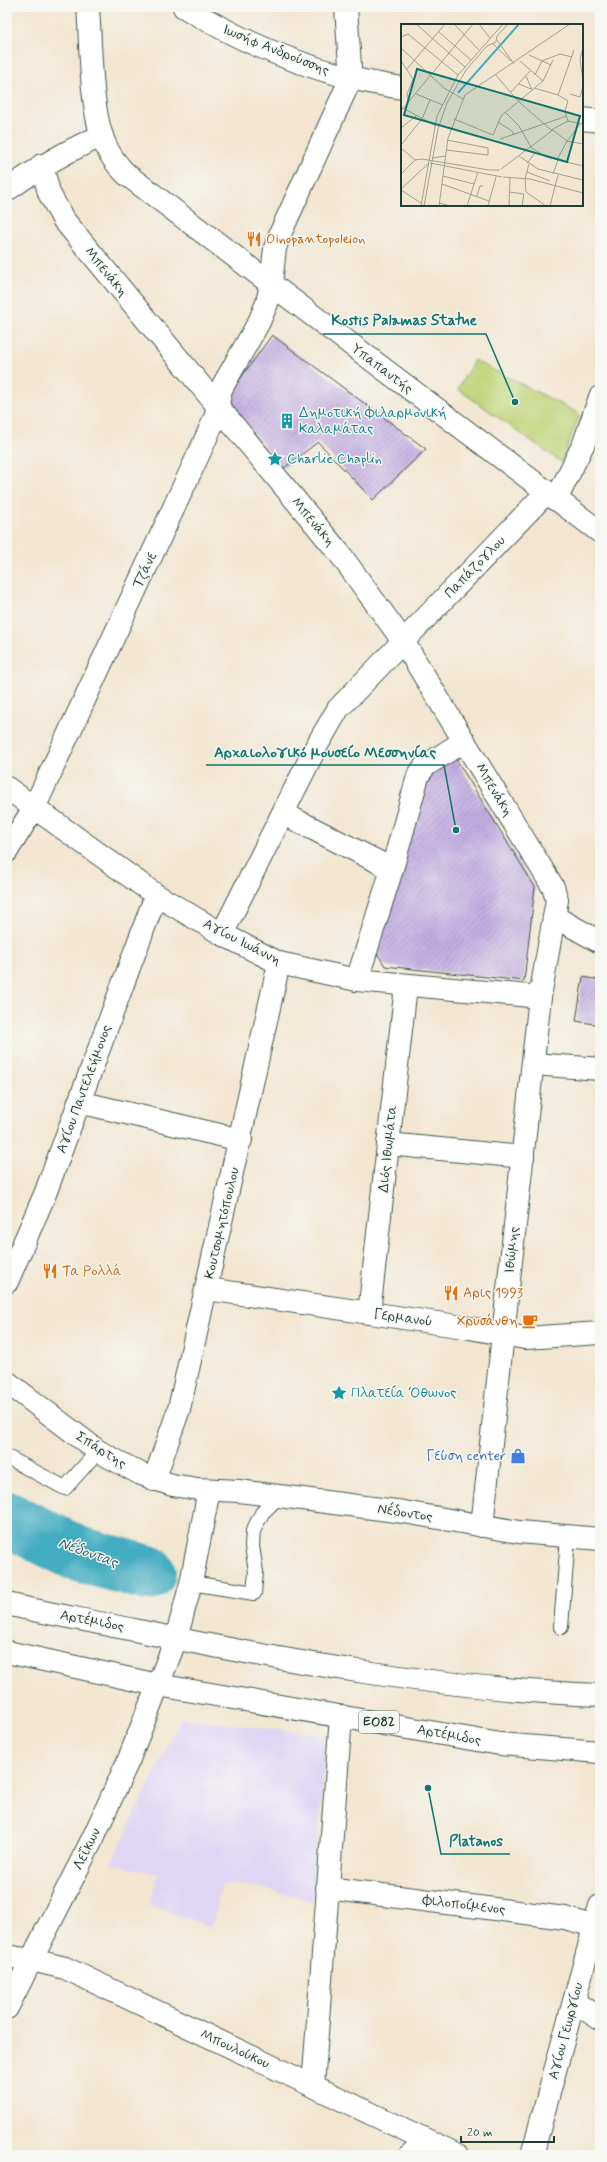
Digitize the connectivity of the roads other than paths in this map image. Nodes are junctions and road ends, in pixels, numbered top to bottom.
1 (88, 7) edge
2 (184, 7) edge
3 (346, 7) edge
4 (349, 78) junction
5 (401, 88) edge
6 (583, 119) edge
7 (600, 121) edge
8 (102, 136) junction
9 (42, 165) junction
10 (7, 190) edge
11 (271, 284) junction
12 (600, 397) edge
13 (218, 407) junction
14 (597, 421) edge
15 (551, 497) junction
16 (600, 532) edge
17 (403, 641) junction
18 (464, 741) junction
19 (7, 788) edge
20 (34, 808) junction
21 (284, 814) junction
22 (7, 851) edge
23 (392, 869) junction
24 (156, 895) junction
25 (556, 908) junction
26 (222, 934) junction
27 (600, 942) edge
28 (279, 963) junction
29 (357, 980) junction
30 (406, 986) junction
31 (540, 997) junction
32 (533, 1064) junction
33 (600, 1069) edge
34 (79, 1102) junction
35 (241, 1140) junction
36 (388, 1144) junction
37 (522, 1157) junction
38 (7, 1282) edge
39 (207, 1289) junction
40 (370, 1313) junction
41 (600, 1333) edge
42 (503, 1334) junction
43 (7, 1382) edge
44 (98, 1451) junction
45 (7, 1457) edge
46 (154, 1480) junction
47 (209, 1490) junction
48 (279, 1496) junction
49 (482, 1526) junction
50 (568, 1537) junction
51 (600, 1539) edge
52 (190, 1583) junction
53 (7, 1604) edge
54 (561, 1627) dead end
55 (176, 1639) junction
56 (7, 1652) edge
57 (158, 1685) junction
58 (600, 1695) edge
59 (341, 1716) junction
60 (600, 1752) edge
61 (327, 1888) junction
62 (598, 1920) edge
63 (7, 1956) edge
64 (32, 1960) junction
65 (574, 2002) junction
66 (7, 2008) edge
67 (600, 2019) edge
68 (313, 2086) junction
69 (417, 2147) edge
70 (458, 2155) edge
71 (532, 2155) edge

1 - 8 street, Υπαπαντής
2 - 4 street, Ιωσήφ Ανδρούσσης
3 - 4 street
4 - 5 street, Ιωσήφ Ανδρούσσης
4 - 11 street, Τζάνε
6 - 7 street
8 - 9 street
8 - 11 street, Υπαπαντής
9 - 10 street
9 - 13 street, Μπενάκη
11 - 13 street, Τζάνε
11 - 15 street, Υπαπαντής
12 - 14 street, Παπάζογλου
13 - 17 street, Μπενάκη
13 - 20 street, Τζάνε
14 - 15 street, Παπάζογλου
15 - 16 street, Υπαπαντής
15 - 17 street, Παπάζογλου
17 - 18 street, Μπενάκη
17 - 21 street, Παπάζογλου
18 - 23 street
18 - 25 street, Μπενάκη
19 - 20 street, Αγίου Ιωάννη
20 - 22 street, Τζάνε
20 - 24 street, Αγίου Ιωάννη
21 - 23 street
21 - 26 street, Παπάζογλου
23 - 29 street
24 - 26 street, Αγίου Ιωάννη
24 - 34 street, Αγίου Παντελεήμονος
25 - 27 street
25 - 31 street, Ιθώμης
26 - 28 street, Αγίου Ιωάννη
28 - 29 street, Αγίου Ιωάννη
28 - 35 street, Κουτσομητόπουλου
29 - 30 street, Αγίου Ιωάννη
30 - 31 street, Αγίου Ιωάννη
30 - 36 street, Διός Ιθωμάτα
31 - 32 street, Ιθώμης
32 - 33 street
32 - 37 street, Ιθώμης
34 - 35 street
34 - 38 street, Αγίου Παντελεήμονος
35 - 39 street, Κουτσομητόπουλου
36 - 37 street
36 - 40 street, Διός Ιθωμάτα
37 - 42 street, Ιθώμης
39 - 40 street, Γερμανού
39 - 46 street, Κουτσομητόπουλου
40 - 42 street, Γερμανού
41 - 42 street, Γερμανού
42 - 49 street, Ιθώμης
43 - 44 street, Σπάρτης
44 - 45 lane
44 - 46 street, Σπάρτης
46 - 47 street, Σπάρτης
47 - 48 street, Νέδοντος
47 - 52 street
48 - 49 street, Νέδοντος
48 - 52 lane
49 - 50 street, Νέδοντος
50 - 51 street, Νέδοντος
50 - 54 lane
52 - 55 street
53 - 55 street, Αρτέμιδος
55 - 57 street
55 - 58 street, Αρτέμιδος
56 - 57 street, Αρτέμιδος / ΕΟ82
57 - 59 street, Αρτέμιδος / ΕΟ82
57 - 64 street, Λεΐκων
59 - 60 street, Αρτέμιδος / ΕΟ82
59 - 61 street
61 - 62 street, Φιλοποίμενος
61 - 68 street
62 - 65 street, Αγίου Γεωργίου
63 - 64 street, Μπουλούκου
64 - 66 street, Λεΐκων
64 - 68 street, Μπουλούκου
65 - 67 street
65 - 71 street, Αγίου Γεωργίου
68 - 69 street, Μπουλούκου
69 - 70 street, Μπουλούκου

